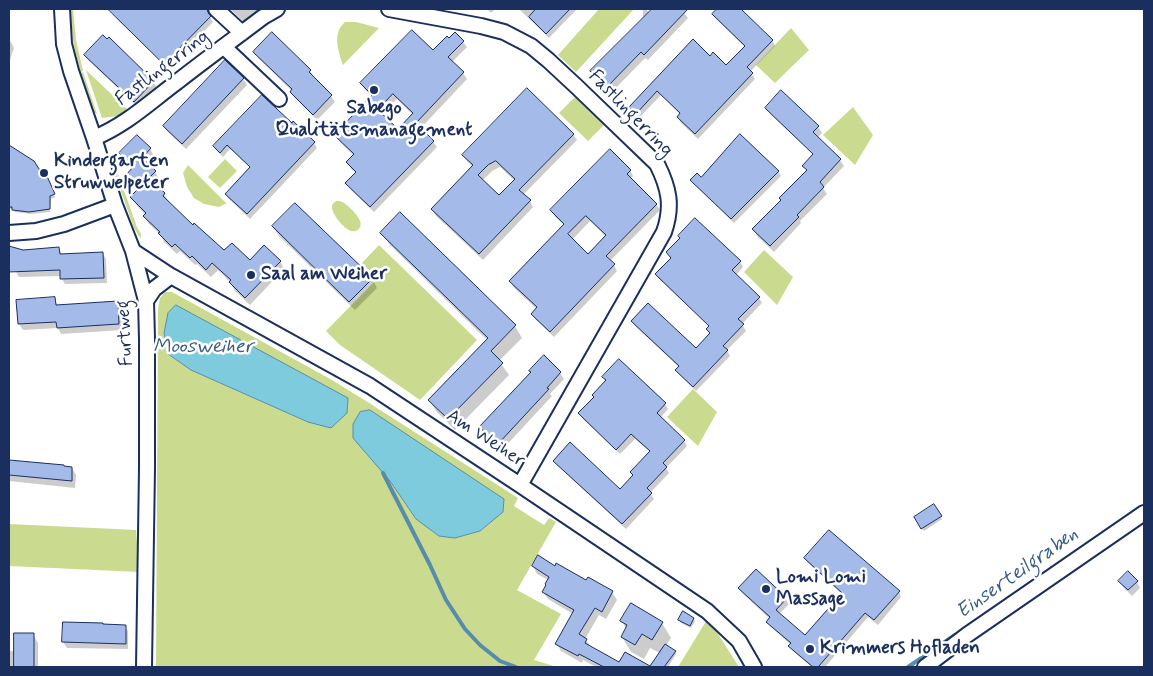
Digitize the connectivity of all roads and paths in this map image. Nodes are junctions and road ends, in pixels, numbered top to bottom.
1 (62, 9) edge
2 (216, 9) edge
3 (277, 9) edge
4 (389, 9) edge
5 (242, 33) junction
6 (224, 47) junction
7 (279, 99) dead end
8 (94, 138) junction
9 (115, 205) junction
10 (9, 233) edge
11 (133, 251) junction
12 (171, 276) junction
13 (146, 301) junction
14 (520, 485) junction
15 (1144, 513) edge
16 (144, 667) edge
17 (754, 667) edge
18 (924, 667) edge

1 - 8 street, Furtweg
2 - 5 street
3 - 5 street, Fastlingerring
4 - 14 street, Fastlingerring
5 - 6 street, Fastlingerring
6 - 7 street
6 - 8 street, Fastlingerring
8 - 9 street, Furtweg
9 - 10 street
9 - 11 street, Furtweg
11 - 12 street, Am Weiher
11 - 13 street, Furtweg
12 - 13 street
12 - 14 street, Am Weiher
13 - 16 street, Furtweg
14 - 17 street, Am Weiher
15 - 18 street

